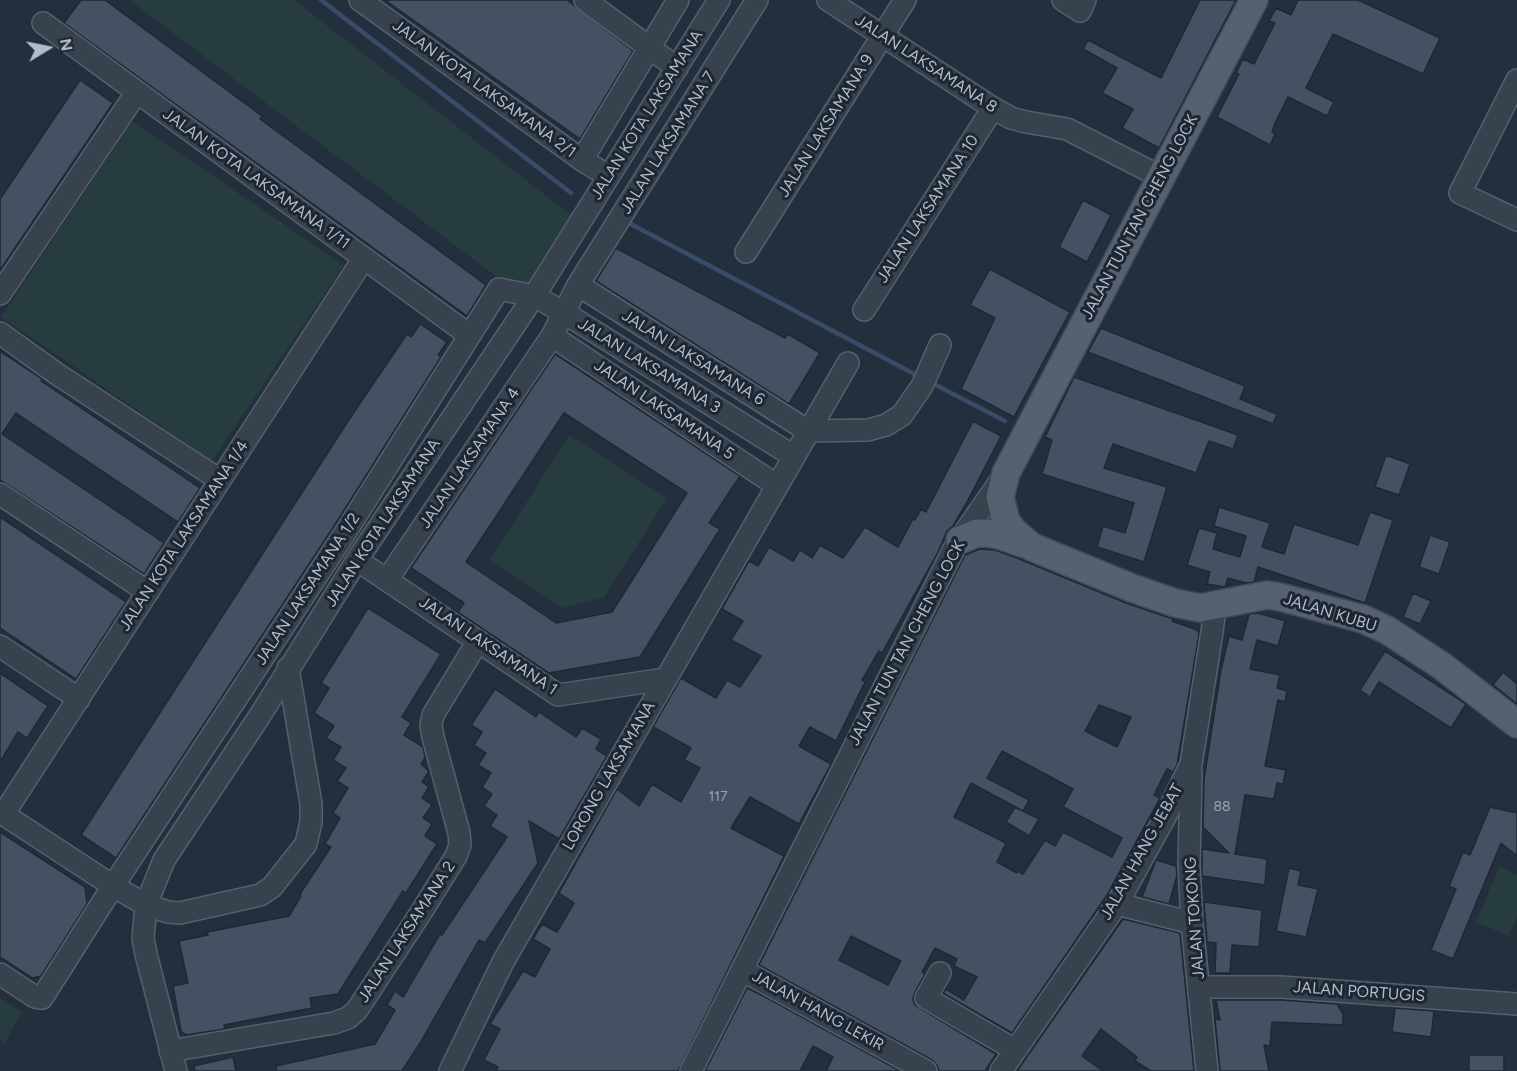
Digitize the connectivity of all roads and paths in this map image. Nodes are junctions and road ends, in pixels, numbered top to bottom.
1 (360, 0) edge
2 (585, 0) edge
3 (678, 0) edge
4 (719, 0) edge
5 (757, 0) edge
6 (828, 0) edge
7 (905, 0) edge
8 (1063, 0) edge
9 (1085, 0) edge
10 (1254, 0) edge
11 (43, 23) dead end
12 (883, 35) junction
13 (649, 49) junction
14 (676, 68) junction
15 (1517, 80) edge
16 (137, 92) junction
17 (993, 108) junction
18 (582, 160) junction
19 (608, 176) junction
20 (1161, 177) junction
21 (1517, 220) edge
22 (746, 252) dead end
23 (364, 258) junction
24 (578, 285) junction
25 (499, 289) joint
26 (0, 294) edge
27 (534, 296) junction
28 (864, 310) dead end
29 (563, 312) junction
30 (0, 333) edge
31 (469, 335) junction
32 (552, 336) junction
33 (940, 345) dead end
34 (848, 363) dead end
35 (808, 431) junction
36 (793, 456) junction
37 (1005, 473) junction
38 (220, 480) junction
39 (776, 485) junction
40 (0, 494) edge
41 (960, 540) junction
42 (1032, 547) junction
43 (357, 560) junction
44 (387, 580) junction
45 (148, 592) junction
46 (1215, 606) junction
47 (478, 641) junction
48 (0, 646) edge
49 (288, 668) junction
50 (665, 679) junction
51 (79, 699) junction
52 (1517, 724) edge
53 (1191, 764) junction
54 (2, 813) edge
55 (113, 886) junction
56 (1117, 904) junction
57 (147, 906) junction
58 (1192, 923) junction
59 (742, 970) junction
60 (940, 973) dead end
61 (0, 974) edge
62 (1200, 987) junction
63 (1517, 1004) edge
64 (1016, 1050) junction
65 (170, 1051) junction
66 (176, 1071) edge
67 (450, 1071) edge
68 (691, 1071) edge
69 (926, 1071) edge
70 (1001, 1071) edge
71 (1207, 1071) edge

1 - 18 street, JALAN KOTA LAKSAMANA 2/1
2 - 13 street
3 - 13 street
4 - 14 street, JALAN KOTA LAKSAMANA
5 - 24 street, JALAN LAKSAMANA 7
6 - 12 street, JALAN LAKSAMANA 8
7 - 12 street, JALAN LAKSAMANA 9
8 - 9 street
10 - 20 main road, JALAN TUN TAN CHENG LOCK
11 - 16 street, JALAN KOTA LAKSAMANA 1/11
12 - 17 street, JALAN LAKSAMANA 8
12 - 22 street, JALAN LAKSAMANA 9
13 - 14 street
13 - 18 street
14 - 19 street, JALAN KOTA LAKSAMANA
15 - 21 street
16 - 23 street, JALAN KOTA LAKSAMANA 1/11
16 - 26 street
17 - 20 street, JALAN LAKSAMANA 8
17 - 28 street, JALAN LAKSAMANA 10
18 - 19 street, JALAN KOTA LAKSAMANA 2/1
19 - 27 street, JALAN KOTA LAKSAMANA
20 - 37 main road, JALAN TUN TAN CHENG LOCK
23 - 31 street, JALAN KOTA LAKSAMANA 1/11
23 - 38 street, JALAN KOTA LAKSAMANA 1/4
24 - 29 street, JALAN LAKSAMANA 7
24 - 35 street, JALAN LAKSAMANA 6
25 - 27 street, JALAN LAKSAMANA 3
25 - 31 street, JALAN LAKSAMANA 1/2
27 - 29 street, JALAN LAKSAMANA 3
27 - 43 street, JALAN KOTA LAKSAMANA
29 - 32 street, JALAN LAKSAMANA 4
29 - 36 street, JALAN LAKSAMANA 3
30 - 38 street
31 - 55 street, JALAN LAKSAMANA 1/2
32 - 39 street, JALAN LAKSAMANA 5
32 - 44 street, JALAN LAKSAMANA 4
33 - 35 street
34 - 35 street, LORONG LAKSAMANA
35 - 36 street, LORONG LAKSAMANA
36 - 39 street, LORONG LAKSAMANA
37 - 41 street, JALAN TUN TAN CHENG LOCK
37 - 42 main road, JALAN KUBU
38 - 45 street, JALAN KOTA LAKSAMANA 1/4
39 - 50 street, LORONG LAKSAMANA
40 - 45 street
41 - 42 main road
41 - 59 street, JALAN TUN TAN CHENG LOCK
42 - 46 main road, JALAN KUBU
43 - 44 street, JALAN LAKSAMANA 1
43 - 49 street, JALAN KOTA LAKSAMANA
44 - 47 street, JALAN LAKSAMANA 1
45 - 51 street, JALAN KOTA LAKSAMANA 1/4
46 - 52 main road, JALAN KUBU
46 - 53 street, JALAN HANG JEBAT
47 - 50 street, JALAN LAKSAMANA 1
47 - 65 street, JALAN LAKSAMANA 2
48 - 51 street
49 - 57 street, JALAN KOTA LAKSAMANA
49 - 57 street
50 - 67 street, LORONG LAKSAMANA
51 - 54 street, JALAN KOTA LAKSAMANA 1/4
53 - 56 street, JALAN HANG JEBAT
53 - 58 street, JALAN TOKONG
54 - 55 street
55 - 57 street
55 - 61 street, JALAN LAKSAMANA 1/2
56 - 58 street
56 - 64 street, JALAN HANG JEBAT
57 - 65 street, JALAN KOTA LAKSAMANA
58 - 62 street, JALAN TOKONG
59 - 68 street, JALAN TUN TAN CHENG LOCK
59 - 69 street, JALAN HANG LEKIR
60 - 64 street
62 - 63 street, JALAN PORTUGIS
62 - 71 street, JALAN TOKONG
64 - 70 street, JALAN HANG JEBAT
65 - 66 street, JALAN KOTA LAKSAMANA

